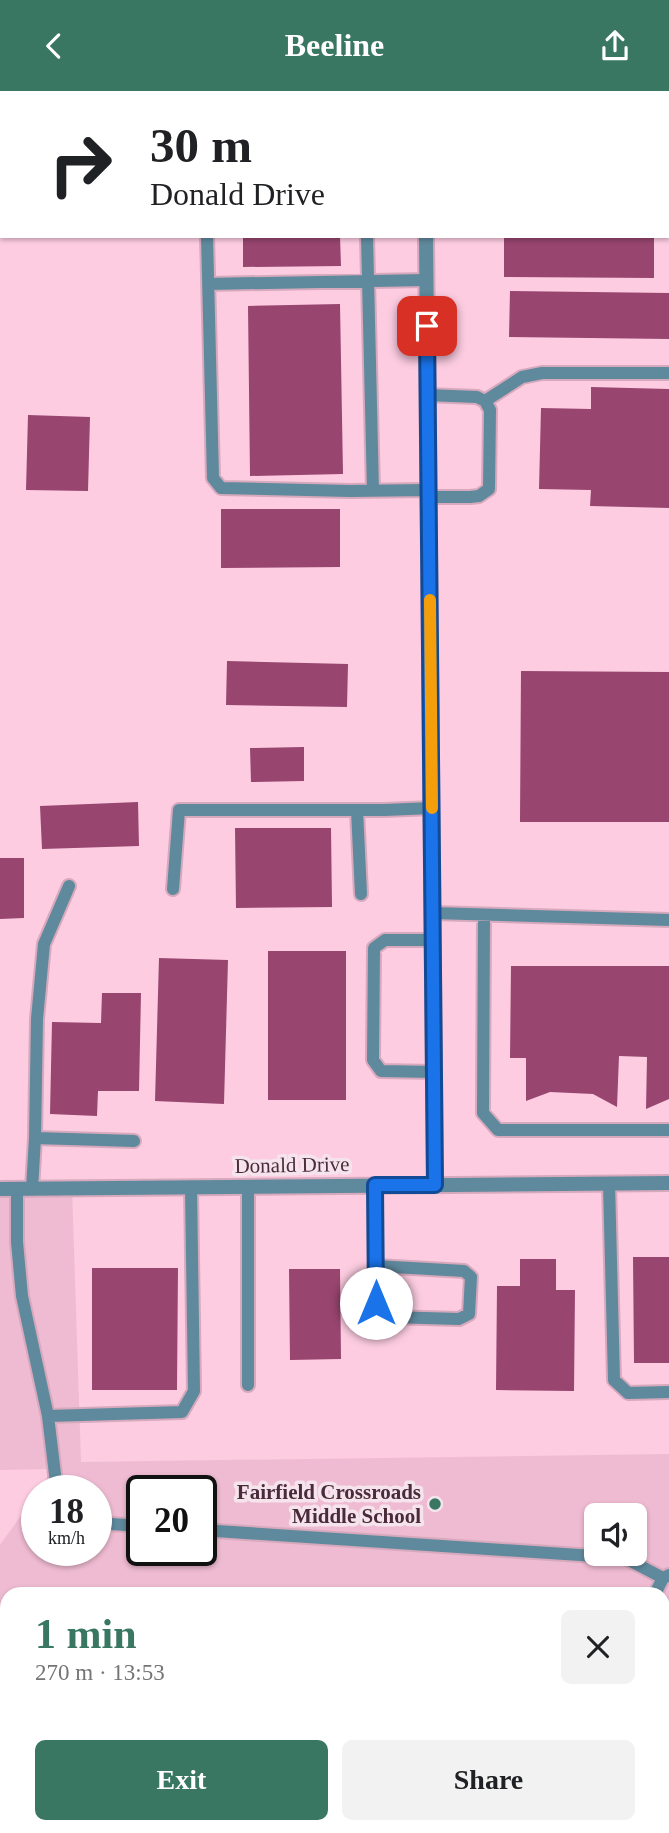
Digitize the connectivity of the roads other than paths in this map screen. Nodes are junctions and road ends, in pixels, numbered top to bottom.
1 (208, 238) edge
2 (367, 238) edge
3 (426, 238) edge
4 (426, 280) junction
5 (368, 282) junction
6 (208, 284) junction
7 (669, 373) edge
8 (427, 395) junction
9 (485, 401) junction
10 (373, 491) junction
11 (428, 494) junction
12 (432, 807) junction
13 (358, 810) junction
14 (69, 886) dead end
15 (173, 890) dead end
16 (361, 894) dead end
17 (433, 913) junction
18 (484, 915) junction
19 (669, 920) edge
20 (433, 940) junction
21 (434, 1072) junction
22 (669, 1130) edge
23 (35, 1138) junction
24 (134, 1141) dead end
25 (609, 1183) junction
26 (669, 1183) edge
27 (375, 1185) junction
28 (435, 1185) junction
29 (191, 1187) junction
30 (248, 1187) junction
31 (0, 1189) edge
32 (17, 1189) junction
33 (32, 1189) junction
34 (376, 1266) junction
35 (248, 1385) dead end
36 (669, 1392) edge
37 (48, 1416) junction
38 (55, 1475) edge
39 (217, 1531) edge
40 (666, 1576) edge

1 - 6 lane
2 - 5 lane
3 - 4 street
4 - 5 lane
4 - 8 street
5 - 6 lane
5 - 10 lane
6 - 10 lane
7 - 9 lane
8 - 9 lane
8 - 11 street
9 - 11 lane
10 - 11 lane
11 - 12 street
12 - 13 lane
12 - 17 street
13 - 15 lane
13 - 16 lane
14 - 23 lane
17 - 18 lane
17 - 20 street
18 - 19 lane
18 - 22 lane
20 - 21 street
20 - 21 lane
21 - 28 street
23 - 24 lane
23 - 33 lane
25 - 26 street, Donald Drive
25 - 28 street, Donald Drive
25 - 36 lane
27 - 28 street, Donald Drive
27 - 30 street, Donald Drive
27 - 34 lane
29 - 30 street, Donald Drive
29 - 33 street, Donald Drive
29 - 37 lane
30 - 35 lane
31 - 32 street, Donald Drive
32 - 33 street, Donald Drive
32 - 37 lane
34 - 34 lane
37 - 38 lane
39 - 40 lane

